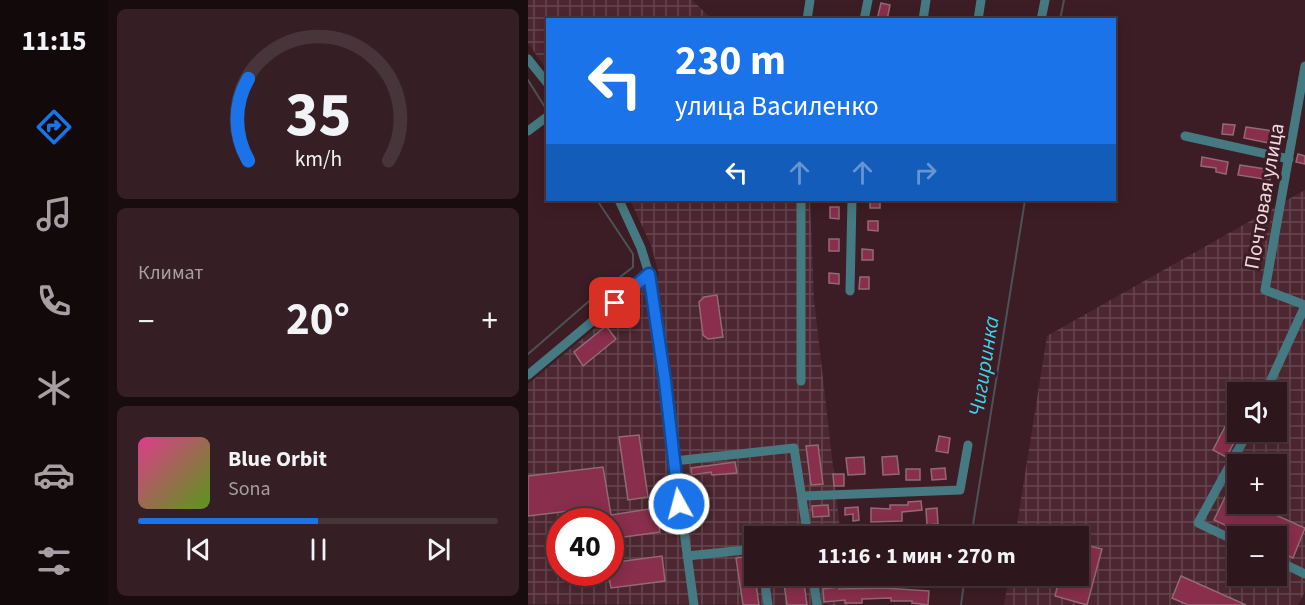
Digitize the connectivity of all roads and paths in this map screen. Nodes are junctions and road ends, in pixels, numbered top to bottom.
1 (810, 0) edge
2 (868, 0) edge
3 (926, 0) edge
4 (981, 0) edge
5 (1045, 0) edge
6 (807, 18) edge
7 (864, 18) edge
8 (923, 18) edge
9 (978, 18) edge
10 (1041, 18) edge
11 (528, 59) edge
12 (1305, 66) edge
13 (546, 82) edge
14 (546, 118) edge
15 (528, 131) edge
16 (1185, 136) dead end
17 (1289, 159) junction
18 (619, 201) edge
19 (801, 201) edge
20 (852, 201) edge
21 (649, 274) junction
22 (850, 291) dead end
23 (1305, 305) edge
24 (528, 375) edge
25 (801, 381) dead end
26 (1270, 382) edge
27 (1243, 442) edge
28 (968, 446) dead end
29 (674, 461) junction
30 (803, 496) junction
31 (807, 526) edge
32 (1227, 537) edge
33 (744, 550) edge
34 (687, 556) junction
35 (1287, 565) edge
36 (1305, 574) edge
37 (765, 586) edge
38 (815, 586) edge
39 (694, 605) edge
40 (768, 605) edge
41 (818, 605) edge

1 - 6 street
2 - 7 street
3 - 8 street
4 - 9 street
5 - 10 street
11 - 13 street
12 - 17 street, Почтовая улица
14 - 15 street
16 - 17 street
17 - 23 street, Почтовая улица
18 - 21 street
19 - 25 street
20 - 22 street
21 - 24 street
21 - 29 street
23 - 26 street, Почтовая улица
27 - 32 street
28 - 30 street
29 - 30 street
29 - 34 street
30 - 31 street
33 - 34 street
34 - 39 street
35 - 36 street
37 - 40 street
38 - 41 street

